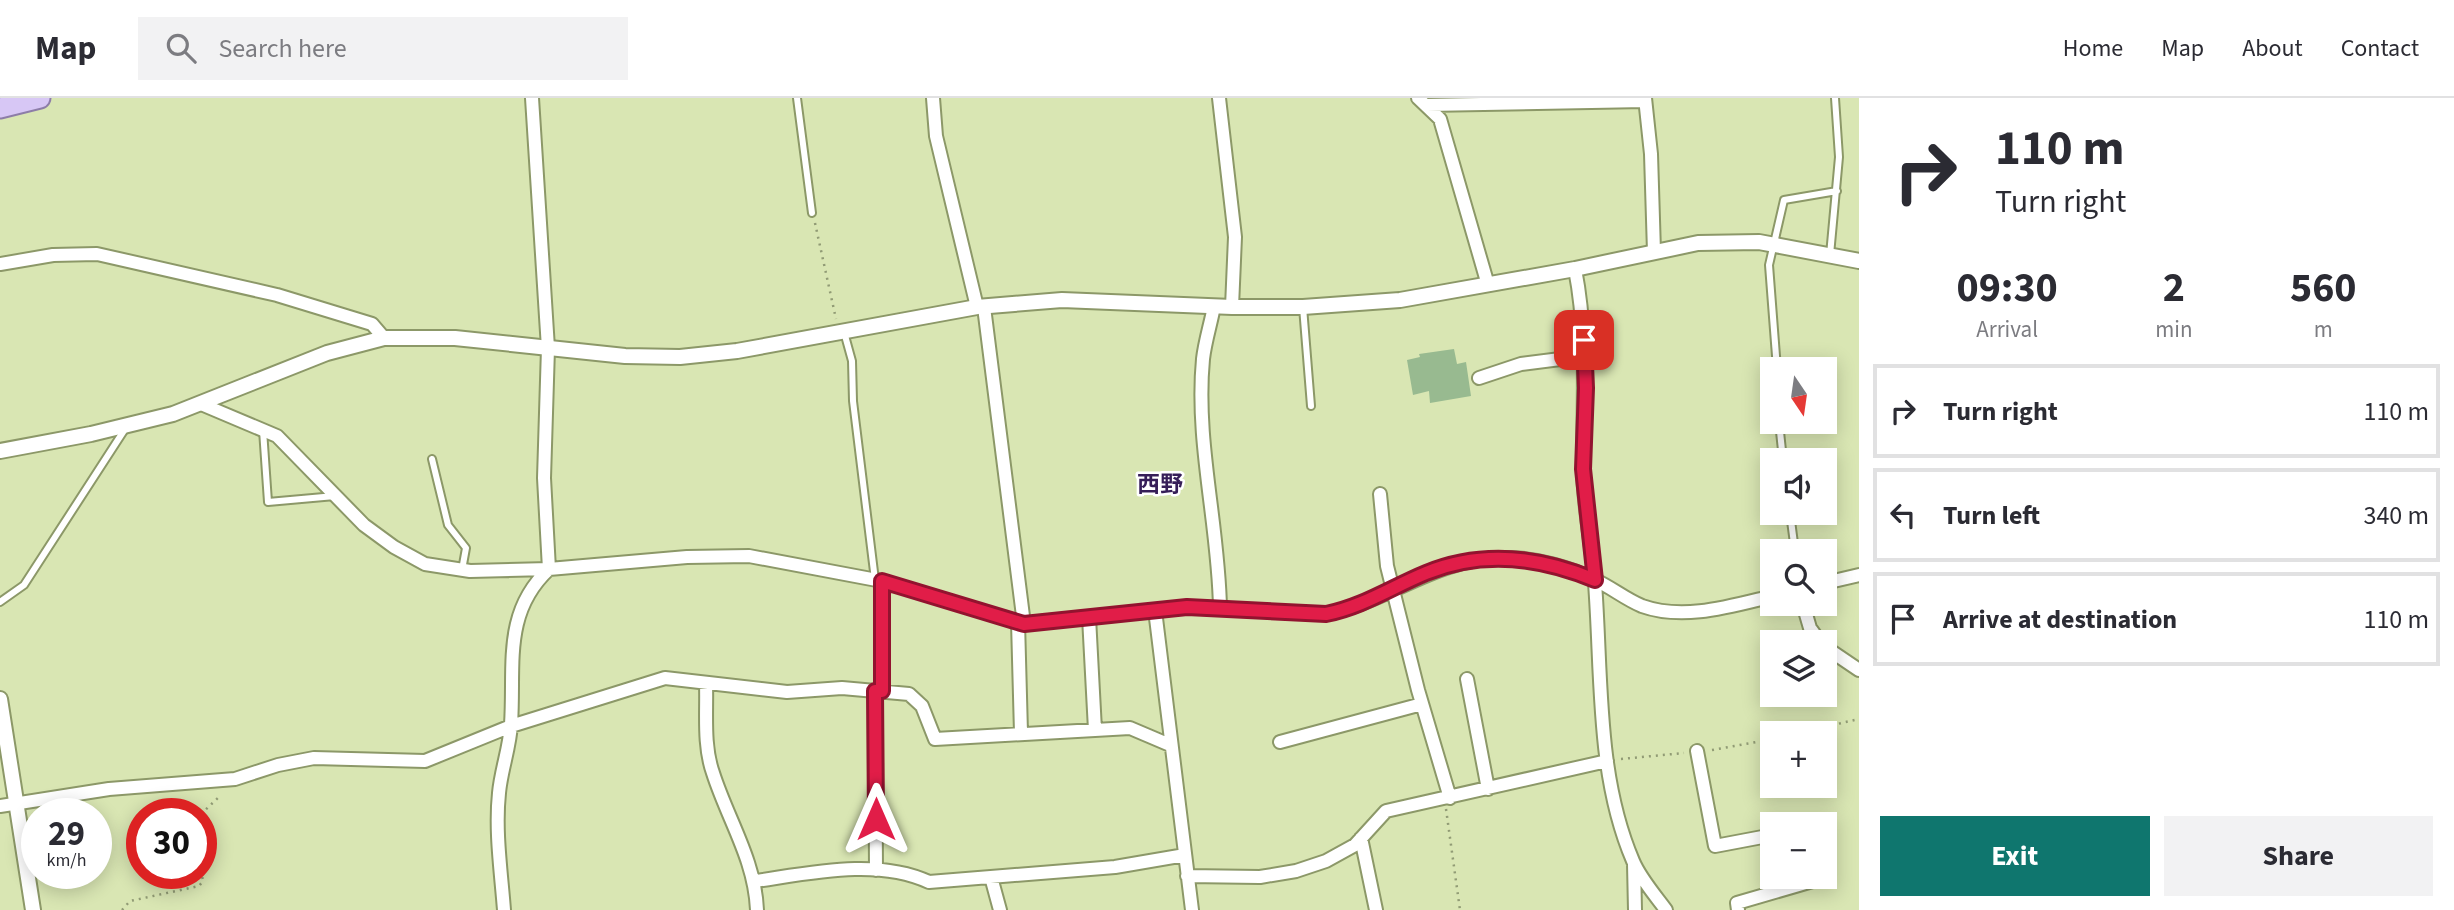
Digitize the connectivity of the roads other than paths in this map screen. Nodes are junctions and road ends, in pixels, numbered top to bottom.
1 (40, 98) edge
2 (532, 98) edge
3 (797, 98) edge
4 (933, 98) edge
5 (1220, 98) edge
6 (1835, 98) edge
7 (1645, 99) edge
8 (1423, 101) edge
9 (0, 108) edge
10 (1837, 191) junction
11 (812, 214) road end
12 (1773, 244) junction
13 (1654, 252) junction
14 (1830, 255) junction
15 (1859, 261) edge
16 (0, 264) edge
17 (1575, 269) junction
18 (1488, 285) junction
19 (1214, 306) junction
20 (981, 307) junction
21 (1231, 307) junction
22 (1303, 307) junction
23 (841, 333) junction
24 (383, 338) junction
25 (548, 348) junction
26 (1584, 356) junction
27 (1777, 357) edge
28 (1479, 378) dead end
29 (201, 404) junction
30 (1311, 406) dead end
31 (128, 425) junction
32 (263, 430) junction
33 (0, 451) edge
34 (432, 458) dead end
35 (337, 495) junction
36 (1380, 495) dead end
37 (549, 569) junction
38 (462, 570) junction
39 (1859, 575) edge
40 (878, 580) junction
41 (1595, 580) junction
42 (1837, 580) edge
43 (1393, 589) junction
44 (1760, 599) edge
45 (0, 602) edge
46 (1220, 609) junction
47 (1155, 610) junction
48 (1089, 617) junction
49 (1021, 623) junction
50 (1837, 655) edge
51 (1859, 670) edge
52 (1468, 679) dead end
53 (706, 682) junction
54 (878, 691) junction
55 (0, 699) edge
56 (1422, 704) junction
57 (511, 726) junction
58 (1096, 730) junction
59 (1021, 733) junction
60 (1280, 741) dead end
61 (1170, 746) junction
62 (1697, 751) dead end
63 (1607, 761) junction
64 (1488, 789) junction
65 (1447, 799) junction
66 (16, 802) junction
67 (0, 806) edge
68 (1361, 838) junction
69 (1760, 838) edge
70 (1185, 855) junction
71 (1634, 863) junction
72 (876, 870) junction
73 (1187, 876) junction
74 (991, 877) junction
75 (756, 881) junction
76 (1786, 889) edge
77 (33, 910) edge
78 (504, 910) edge
79 (757, 910) edge
80 (1000, 910) edge
81 (1192, 910) edge
82 (1376, 910) edge
83 (1635, 910) edge
84 (1666, 910) edge
85 (1738, 910) edge

1 - 9 main road
2 - 25 street
3 - 11 lane
4 - 20 street
5 - 21 street
6 - 10 lane
7 - 8 street
7 - 13 street
8 - 18 street
10 - 12 lane
10 - 14 lane
12 - 13 street
12 - 14 street
12 - 27 lane
13 - 17 street
14 - 15 street
16 - 24 street
17 - 18 street
17 - 26 street
18 - 22 street
19 - 20 street
19 - 21 street
19 - 46 street
20 - 23 street
20 - 49 street
21 - 22 street
22 - 30 lane
23 - 25 street
23 - 40 lane
24 - 25 street
24 - 29 street
25 - 37 street
26 - 28 street
26 - 41 street
29 - 31 street
29 - 32 street
31 - 33 street
31 - 45 lane
32 - 35 street
32 - 35 lane
34 - 38 lane
35 - 38 street
36 - 43 street
37 - 38 street
37 - 40 street
37 - 57 street
39 - 42 street
40 - 49 street
40 - 54 street
41 - 43 street
41 - 44 street
41 - 63 street
43 - 46 street
43 - 56 street
46 - 47 street
47 - 48 street
47 - 61 street
48 - 49 street
48 - 58 street
49 - 59 street
50 - 51 street
52 - 64 street
53 - 54 street
53 - 57 street
53 - 75 street
54 - 59 street
54 - 72 street
55 - 66 street
56 - 60 street
56 - 65 street
57 - 66 street
57 - 78 street
58 - 59 street
58 - 61 street
61 - 70 street
62 - 69 street
63 - 64 street
63 - 71 street
64 - 65 street
65 - 68 street
66 - 67 street
66 - 77 street
68 - 73 street
68 - 82 street
70 - 73 street
70 - 74 street
71 - 83 street
71 - 84 street
72 - 74 street
72 - 75 street
73 - 81 street
74 - 80 street
75 - 79 street
76 - 85 street

